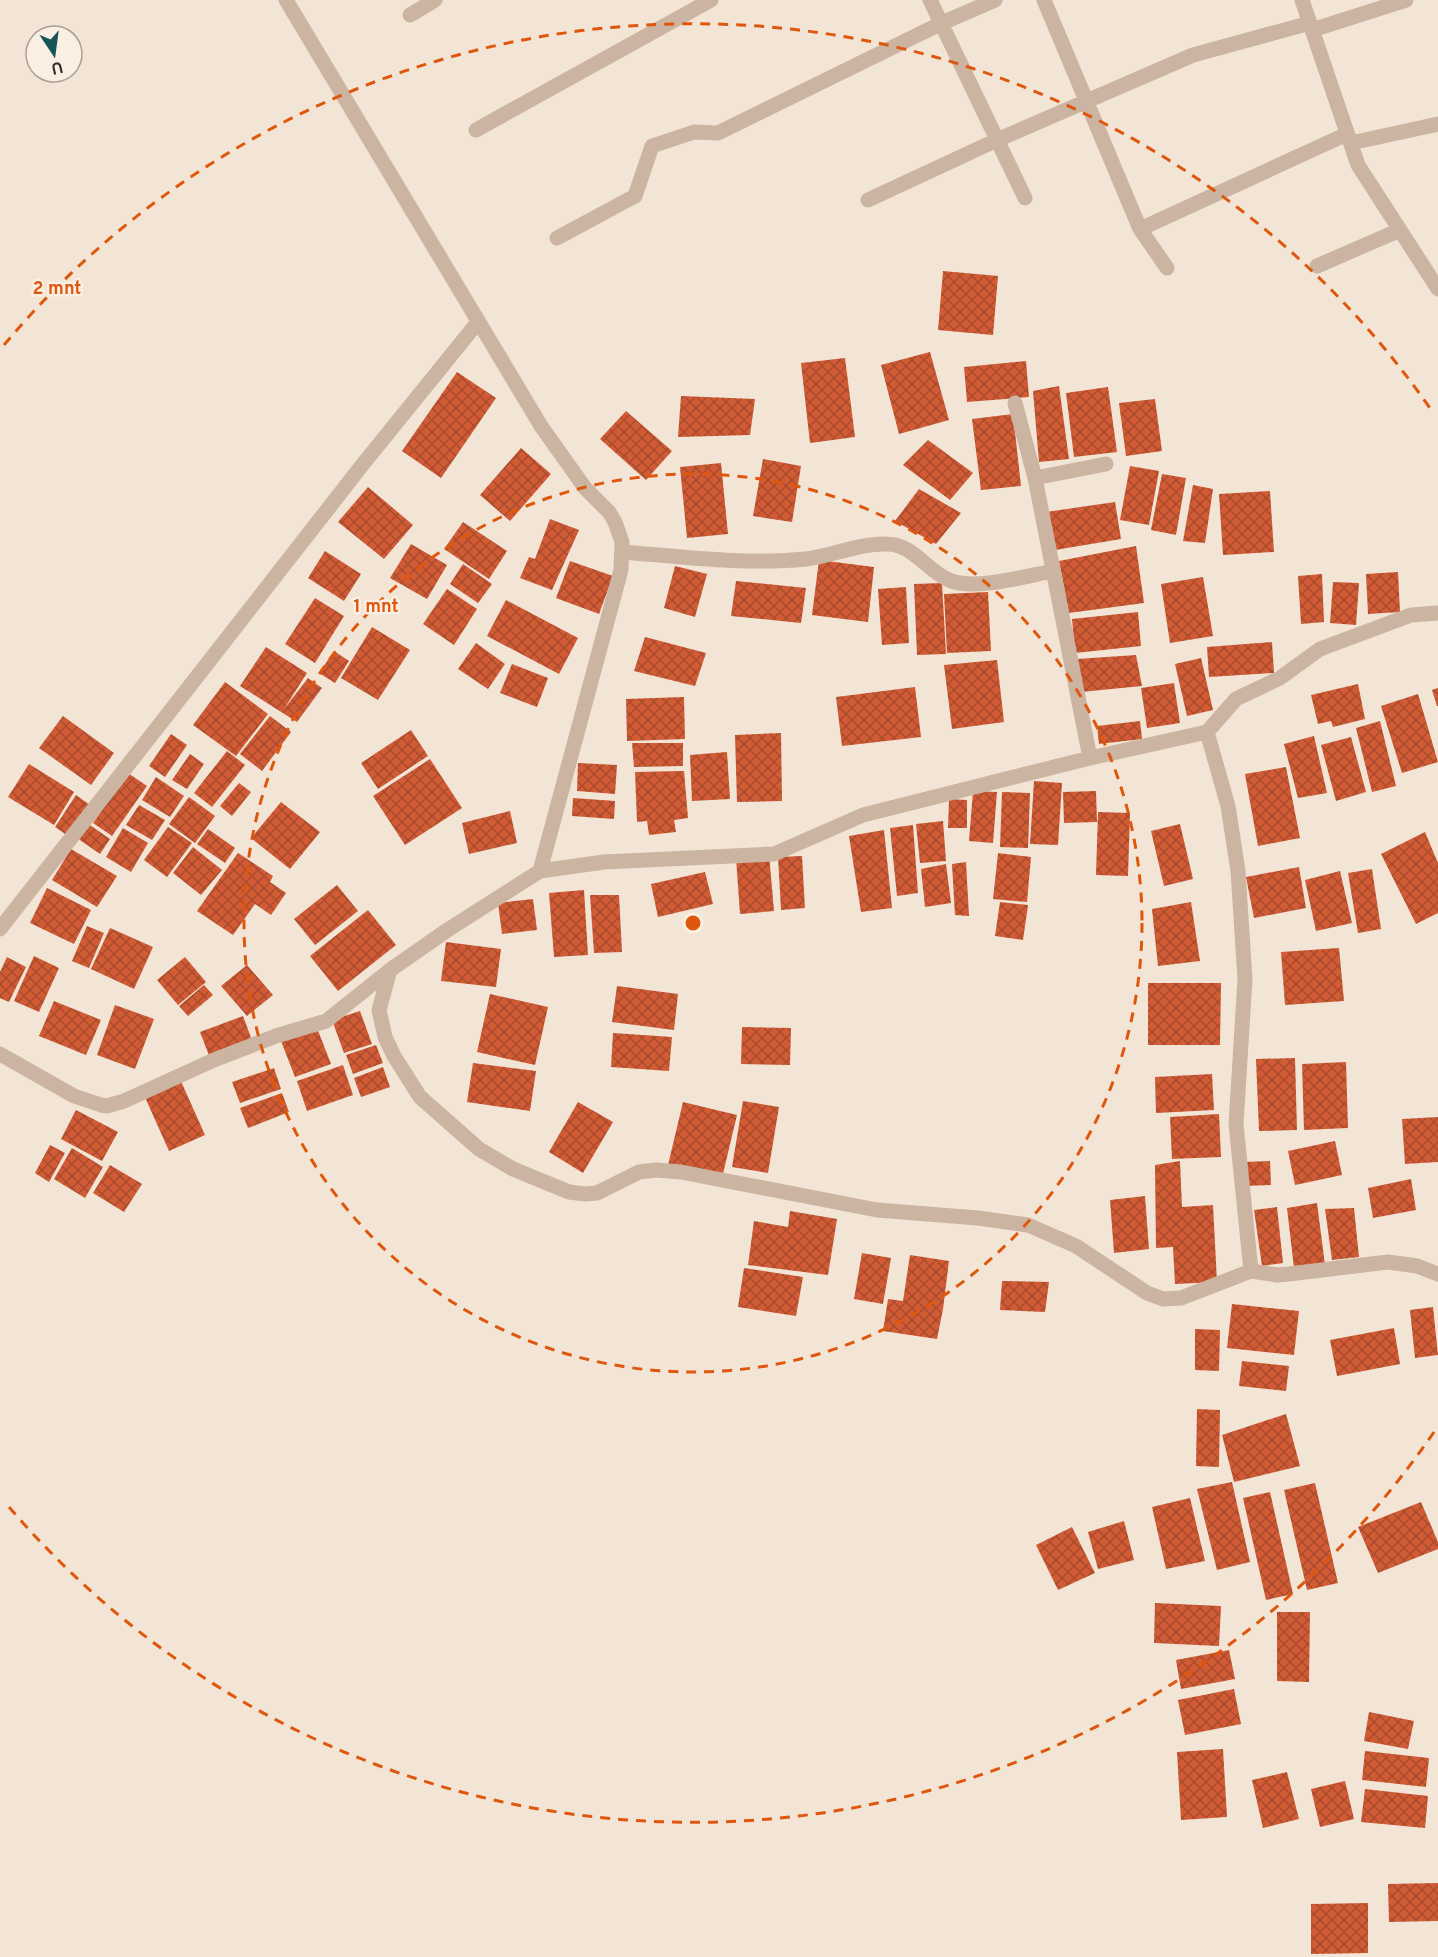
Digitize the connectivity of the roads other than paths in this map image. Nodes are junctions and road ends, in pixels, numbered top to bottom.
1 (286, 0) edge
2 (435, 0) edge
3 (711, 0) edge
4 (930, 0) edge
5 (995, 0) edge
6 (1044, 0) edge
7 (1302, 0) edge
8 (1406, 0) edge
9 (410, 15) dead end
10 (942, 23) junction
11 (1311, 26) junction
12 (1087, 102) junction
13 (1438, 123) edge
14 (476, 130) dead end
15 (1349, 138) junction
16 (997, 140) junction
17 (1025, 198) dead end
18 (868, 200) dead end
19 (1140, 229) junction
20 (1400, 230) junction
21 (557, 238) dead end
22 (1317, 266) dead end
23 (1167, 268) dead end
24 (1438, 289) edge
25 (478, 322) junction
26 (1015, 403) dead end
27 (1106, 464) dead end
28 (1035, 478) junction
29 (623, 552) junction
30 (1053, 571) junction
31 (1438, 613) edge
32 (1208, 732) junction
33 (1090, 758) junction
34 (540, 871) junction
35 (0, 929) edge
36 (390, 970) junction
37 (0, 1054) edge
38 (1251, 1271) junction
39 (1438, 1274) edge

1 - 25 street
2 - 9 street
3 - 14 street
4 - 10 street
5 - 10 street
6 - 12 street
7 - 11 street
8 - 11 street
10 - 16 street
10 - 21 street
11 - 12 street
11 - 15 street
12 - 16 street
12 - 19 street
13 - 15 street
15 - 19 street
15 - 20 street
16 - 17 street
16 - 18 street
19 - 23 street
20 - 22 street
20 - 24 street
25 - 29 street
25 - 35 street
26 - 28 street
27 - 28 street
28 - 30 street
29 - 30 street
29 - 34 street
30 - 33 street
31 - 32 street
32 - 33 street
32 - 38 street
33 - 34 street
34 - 36 street
36 - 37 street
36 - 38 street
38 - 39 street

